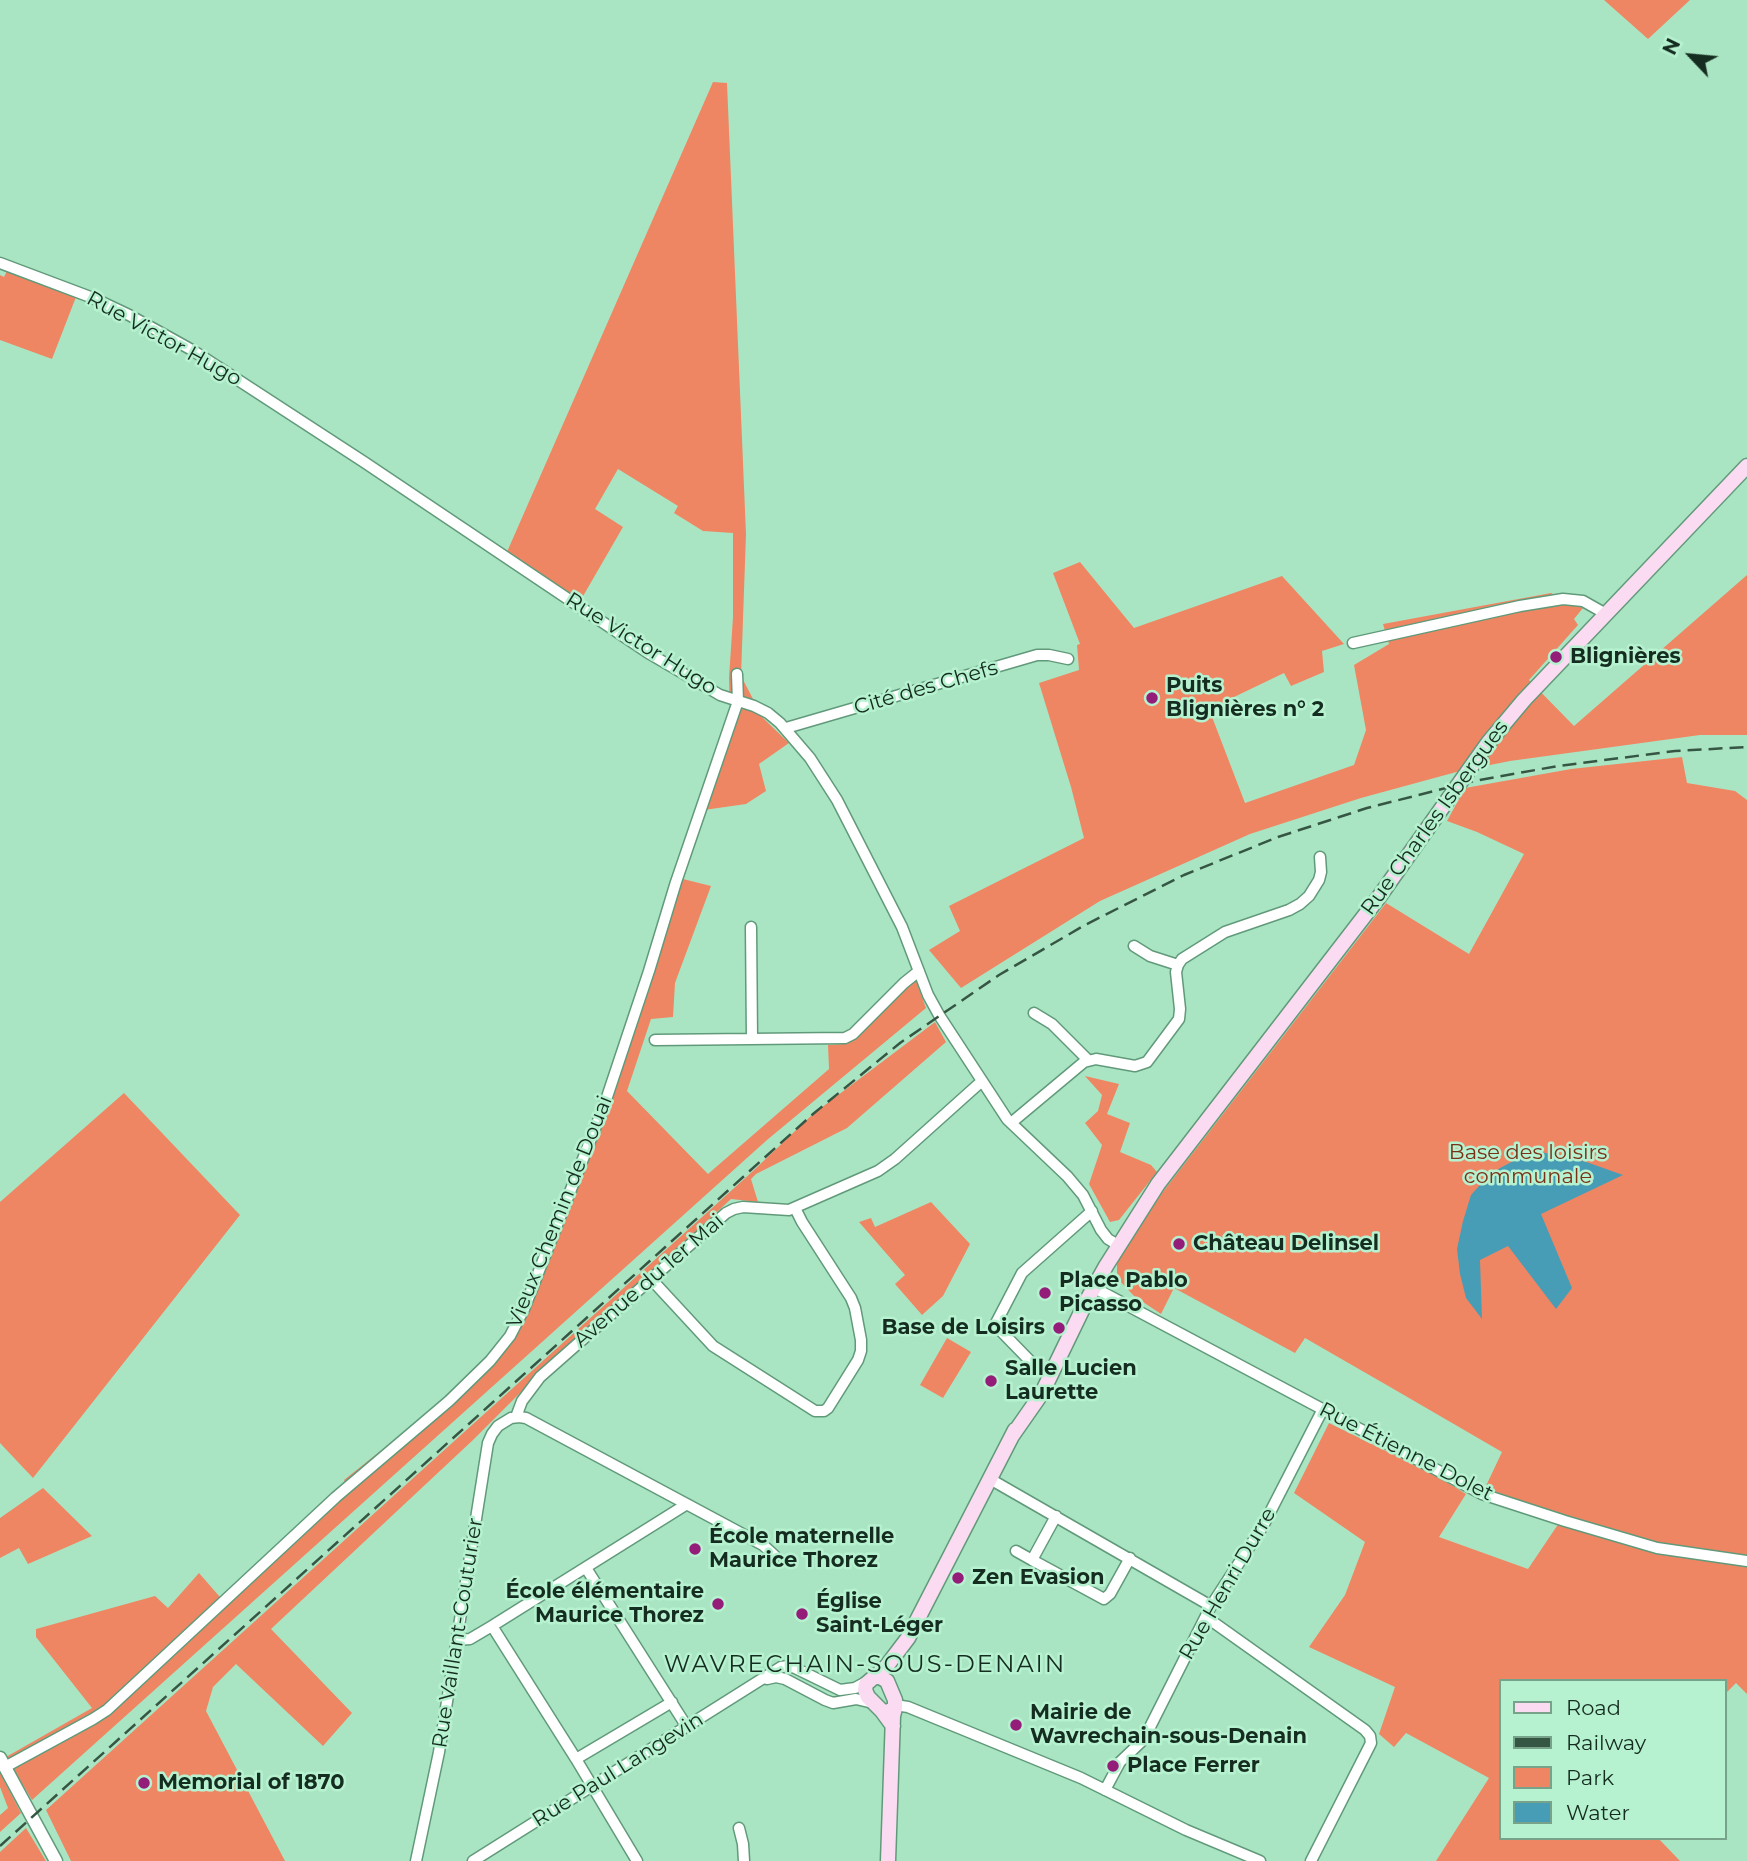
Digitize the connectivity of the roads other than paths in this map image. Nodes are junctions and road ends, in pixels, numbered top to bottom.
1 (0, 263) edge
2 (1743, 470) edge
3 (1606, 614) junction
4 (1353, 643) dead end
5 (1068, 659) dead end
6 (737, 674) dead end
7 (738, 701) junction
8 (786, 729) junction
9 (1320, 858) dead end
10 (751, 927) dead end
11 (1134, 946) dead end
12 (1178, 965) junction
13 (919, 971) junction
14 (1034, 1013) dead end
15 (655, 1040) dead end
16 (752, 1040) junction
17 (1088, 1060) junction
18 (982, 1081) junction
19 (1011, 1123) junction
20 (795, 1208) junction
21 (1092, 1211) junction
22 (1115, 1243) junction
23 (651, 1279) junction
24 (1091, 1285) junction
25 (1047, 1374) junction
26 (1323, 1409) junction
27 (516, 1417) junction
28 (990, 1479) junction
29 (687, 1504) junction
30 (1056, 1516) junction
31 (1016, 1551) dead end
32 (775, 1556) dead end
33 (1130, 1558) junction
34 (1032, 1560) junction
35 (1747, 1562) edge
36 (586, 1568) junction
37 (1211, 1606) junction
38 (1206, 1617) junction
39 (492, 1626) junction
40 (908, 1638) junction
41 (457, 1640) junction
42 (764, 1679) junction
43 (872, 1679) junction
44 (672, 1702) junction
45 (887, 1703) junction
46 (687, 1727) junction
47 (576, 1759) junction
48 (3, 1763) edge
49 (592, 1786) junction
50 (1105, 1790) junction
51 (739, 1828) dead end
52 (56, 1861) edge
53 (416, 1861) edge
54 (473, 1861) edge
55 (637, 1861) edge
56 (744, 1861) edge
57 (888, 1861) edge
58 (1260, 1861) edge
59 (1311, 1861) edge

1 - 7 street, Rue Victor Hugo
2 - 3 main road, Rue Charles Isbergues
3 - 4 street
3 - 22 main road, Rue Charles Isbergues
5 - 8 street, Cité des Chefs
6 - 7 street, Vieux Chemin de Douai
7 - 8 street, Rue Victor Hugo
7 - 48 street, Vieux Chemin de Douai
8 - 13 street, Rue Victor Hugo
9 - 12 street
10 - 16 street
11 - 12 street
12 - 17 street
13 - 16 street
13 - 18 street, Rue Victor Hugo
14 - 17 street
15 - 16 street
17 - 19 street
18 - 19 street, Rue Victor Hugo
18 - 20 street, Avenue du 1er Mai
19 - 21 street, Rue Victor Hugo
20 - 23 street, Avenue du 1er Mai
20 - 23 street
21 - 22 street, Rue Victor Hugo
21 - 25 street
22 - 24 main road, Rue Charles Isbergues
23 - 27 street, Avenue du 1er Mai
24 - 25 main road, Rue Charles Isbergues
24 - 26 street, Rue Étienne Dolet
25 - 28 main road, Rue Charles Isbergues
26 - 35 street, Rue Étienne Dolet
26 - 37 street, Rue Henri Durre
27 - 29 street
27 - 41 street, Rue Vaillant-Couturier
28 - 30 street
28 - 40 main road, Rue Charles Isbergues
29 - 32 street
29 - 36 street
30 - 33 street
30 - 34 street
31 - 34 street
33 - 34 street
33 - 37 street
36 - 39 street
36 - 44 street
37 - 38 street, Rue Henri Durre
38 - 50 street, Rue Henri Durre
38 - 59 street
39 - 41 street
39 - 47 street
40 - 43 main road, Rue Charles Isbergues
40 - 45 main road, Rue Charles Isbergues
41 - 53 street, Rue Vaillant-Couturier
42 - 43 street, Rue Paul Langevin
42 - 45 street
42 - 46 street, Rue Paul Langevin
43 - 45 main road
43 - 45 main road
44 - 46 street
44 - 47 street, Rue Paul Langevin
45 - 50 street
45 - 57 main road, Rue Charles Isbergues
46 - 49 street, Rue Paul Langevin
47 - 49 street
48 - 52 street
49 - 54 street, Rue Paul Langevin
49 - 55 street
50 - 58 street
51 - 56 street

